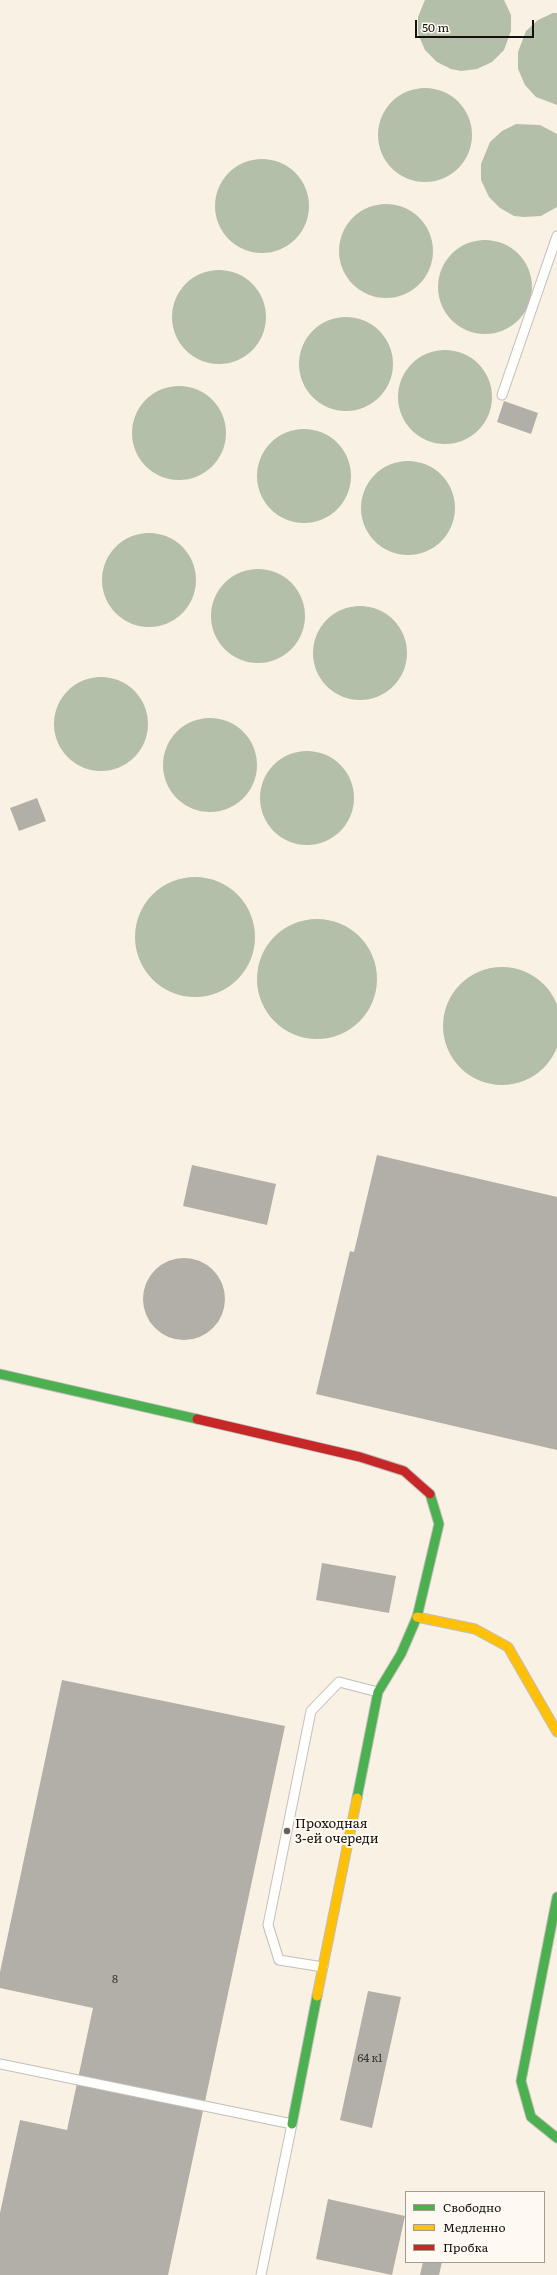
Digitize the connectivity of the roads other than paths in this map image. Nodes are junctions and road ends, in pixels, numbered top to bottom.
1 (557, 236) edge
2 (502, 395) dead end
3 (0, 1374) edge
4 (417, 1617) junction
5 (378, 1692) junction
6 (557, 1732) edge
7 (557, 1897) edge
8 (325, 1968) junction
9 (0, 2064) edge
10 (292, 2124) junction
11 (557, 2138) edge
12 (261, 2275) edge

1 - 2 lane
3 - 4 street
4 - 5 street
4 - 6 street
5 - 8 street
5 - 8 lane
7 - 11 street
8 - 10 street
9 - 10 lane
10 - 12 lane

